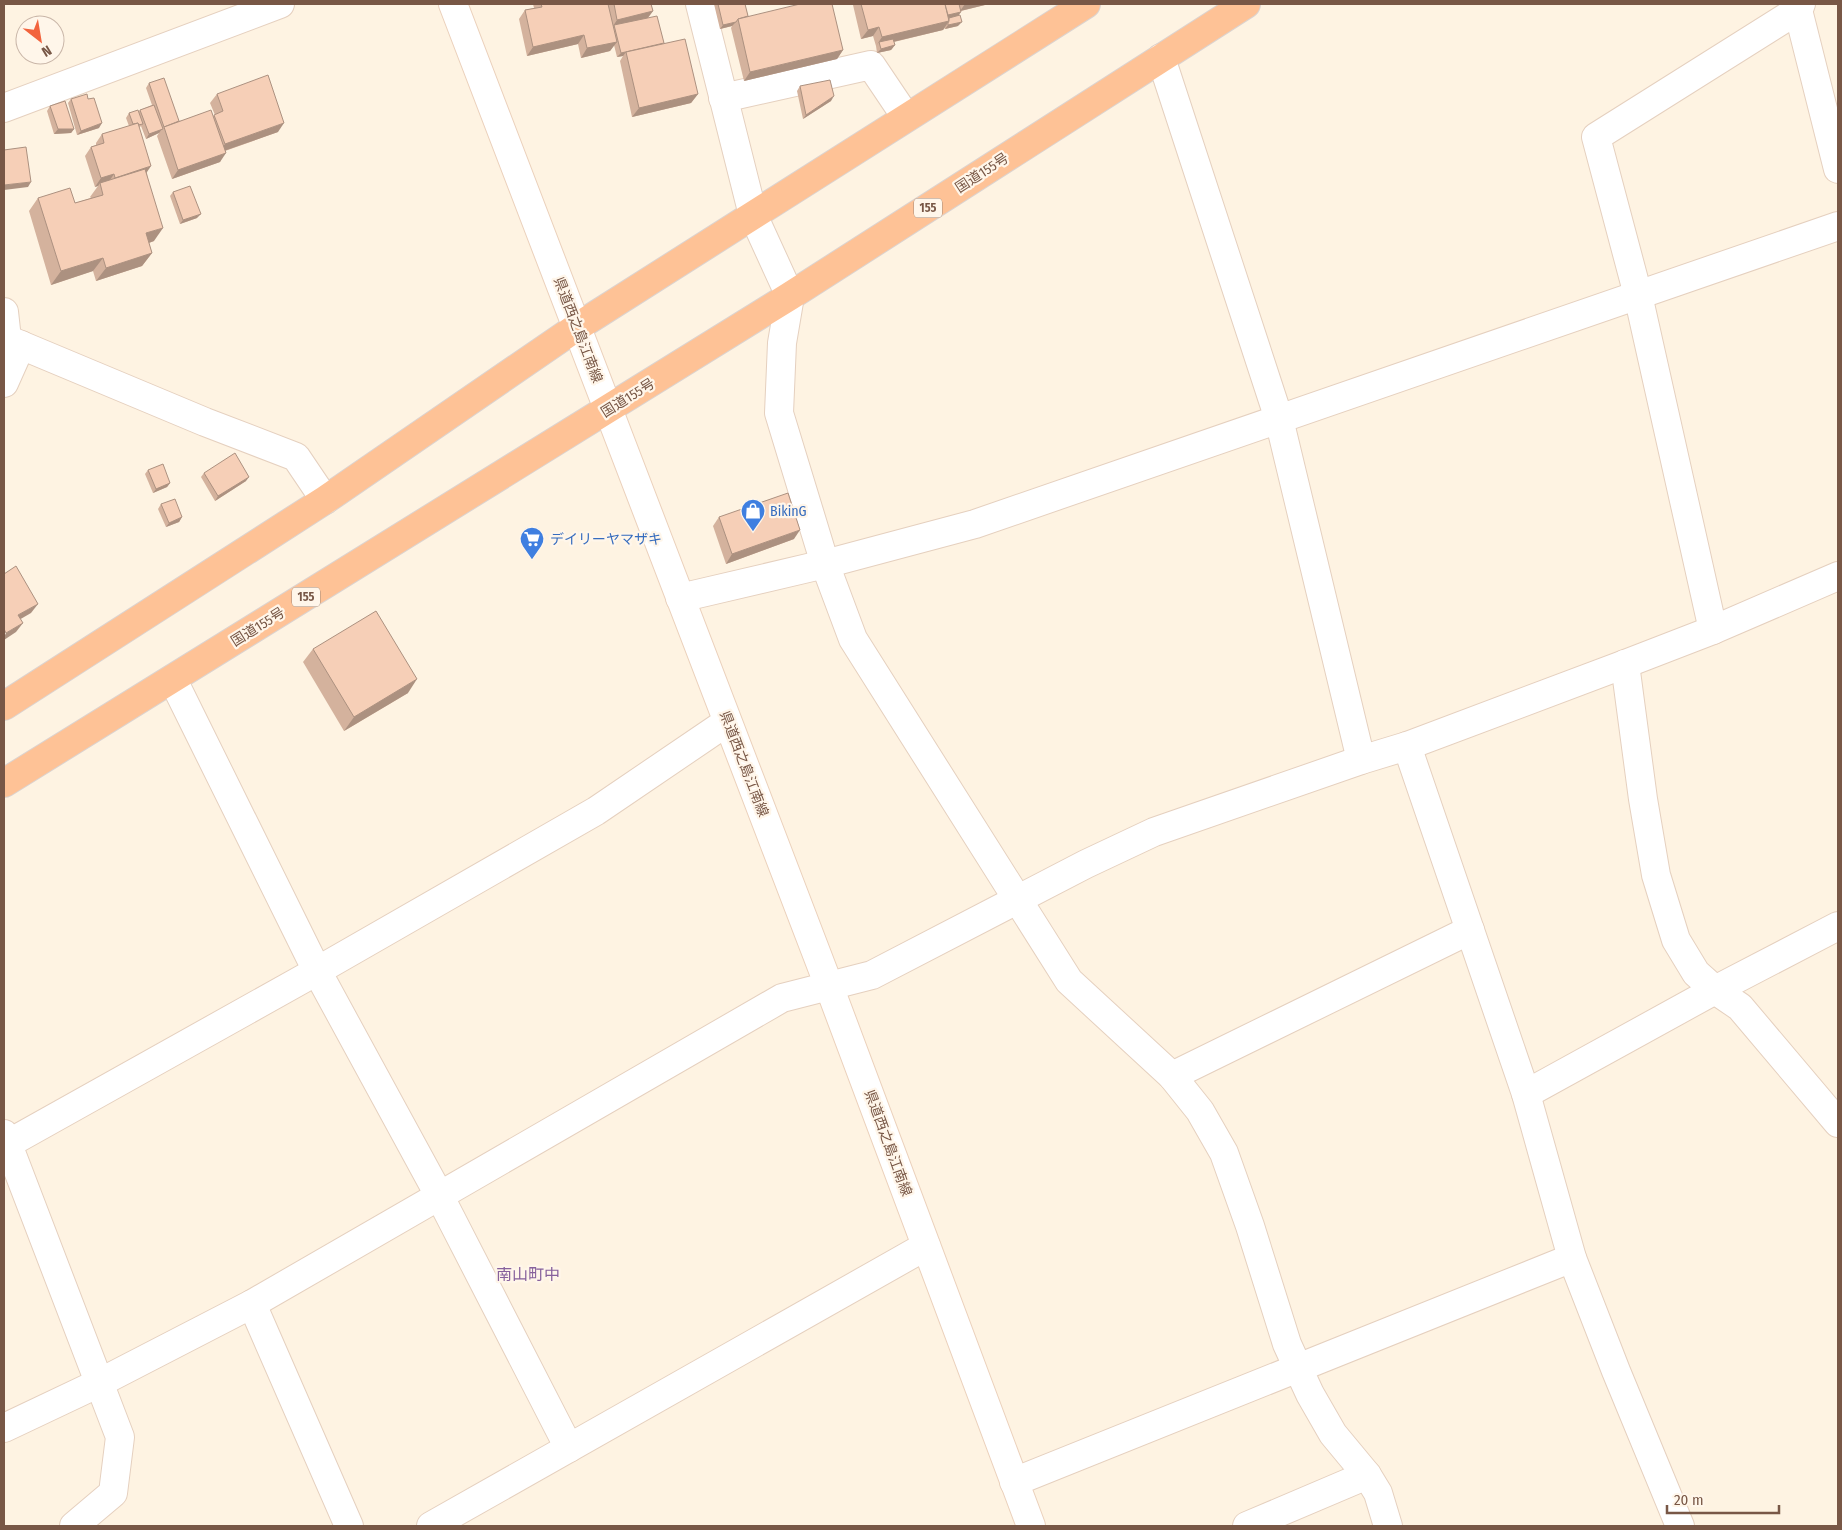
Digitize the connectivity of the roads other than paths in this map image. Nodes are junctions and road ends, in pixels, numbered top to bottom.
1 (280, 4) edge
2 (453, 4) edge
3 (700, 4) edge
4 (1086, 4) edge
5 (1246, 4) edge
6 (1799, 7) edge
7 (1161, 58) junction
8 (723, 98) junction
9 (4, 108) edge
10 (906, 118) junction
11 (1838, 169) edge
12 (753, 216) junction
13 (1838, 226) edge
14 (1638, 295) junction
15 (790, 296) junction
16 (4, 312) edge
17 (577, 327) junction
18 (11, 341) edge
19 (4, 383) edge
20 (608, 410) junction
21 (1279, 419) junction
22 (325, 500) junction
23 (825, 564) junction
24 (1838, 576) edge
25 (680, 598) junction
26 (1713, 630) junction
27 (1625, 664) junction
28 (173, 680) junction
29 (4, 706) edge
30 (727, 722) junction
31 (1407, 746) junction
32 (1361, 760) junction
33 (4, 783) edge
34 (1020, 899) junction
35 (1838, 926) edge
36 (1470, 930) junction
37 (317, 971) junction
38 (829, 986) junction
39 (1715, 990) junction
40 (1172, 1076) junction
41 (1526, 1094) junction
42 (1838, 1123) edge
43 (5, 1141) edge
44 (439, 1195) junction
45 (926, 1246) junction
46 (1572, 1258) junction
47 (252, 1304) junction
48 (1298, 1368) junction
49 (99, 1383) junction
50 (4, 1428) edge
51 (569, 1448) junction
52 (1367, 1475) junction
53 (1014, 1482) junction
54 (74, 1526) edge
55 (349, 1526) edge
56 (431, 1526) edge
57 (1030, 1526) edge
58 (1247, 1526) edge
59 (1388, 1526) edge
60 (1680, 1526) edge

1 - 9 street
2 - 17 street, 県道西之島江南線
3 - 8 street
4 - 10 highway
5 - 7 highway, 国道155号 / 155
6 - 11 street
6 - 14 street
7 - 15 highway, 国道155号 / 155
7 - 21 street
8 - 10 street
8 - 12 street
10 - 12 highway
12 - 15 street
12 - 17 highway
13 - 14 street
14 - 21 street
14 - 26 street
15 - 20 highway, 国道155号 / 155
15 - 23 street
16 - 18 street
17 - 20 street, 県道西之島江南線
17 - 22 highway
18 - 19 street
18 - 22 street
20 - 25 street, 県道西之島江南線
20 - 28 highway, 国道155号 / 155
21 - 23 street
21 - 32 street
22 - 29 highway
23 - 25 street
23 - 34 street
24 - 26 street
25 - 30 street, 県道西之島江南線
26 - 27 street
27 - 31 street
27 - 39 street
28 - 33 highway, 国道155号 / 155
28 - 37 street
30 - 37 street
30 - 38 street, 県道西之島江南線
31 - 32 street
31 - 36 street
32 - 34 street
34 - 38 street
34 - 40 street
35 - 39 street
36 - 40 street
36 - 41 street
37 - 43 street
37 - 44 street
38 - 44 street
38 - 45 street, 県道西之島江南線
39 - 41 street
39 - 42 street
40 - 48 street
41 - 46 street
43 - 49 street
44 - 47 street
44 - 51 street
45 - 51 street
45 - 53 street, 県道西之島江南線
46 - 48 street
46 - 60 street
47 - 49 street
47 - 55 street
48 - 52 street
48 - 53 street
49 - 50 street
49 - 54 street
51 - 56 street
52 - 58 street
52 - 59 street
53 - 57 street, 県道西之島江南線

